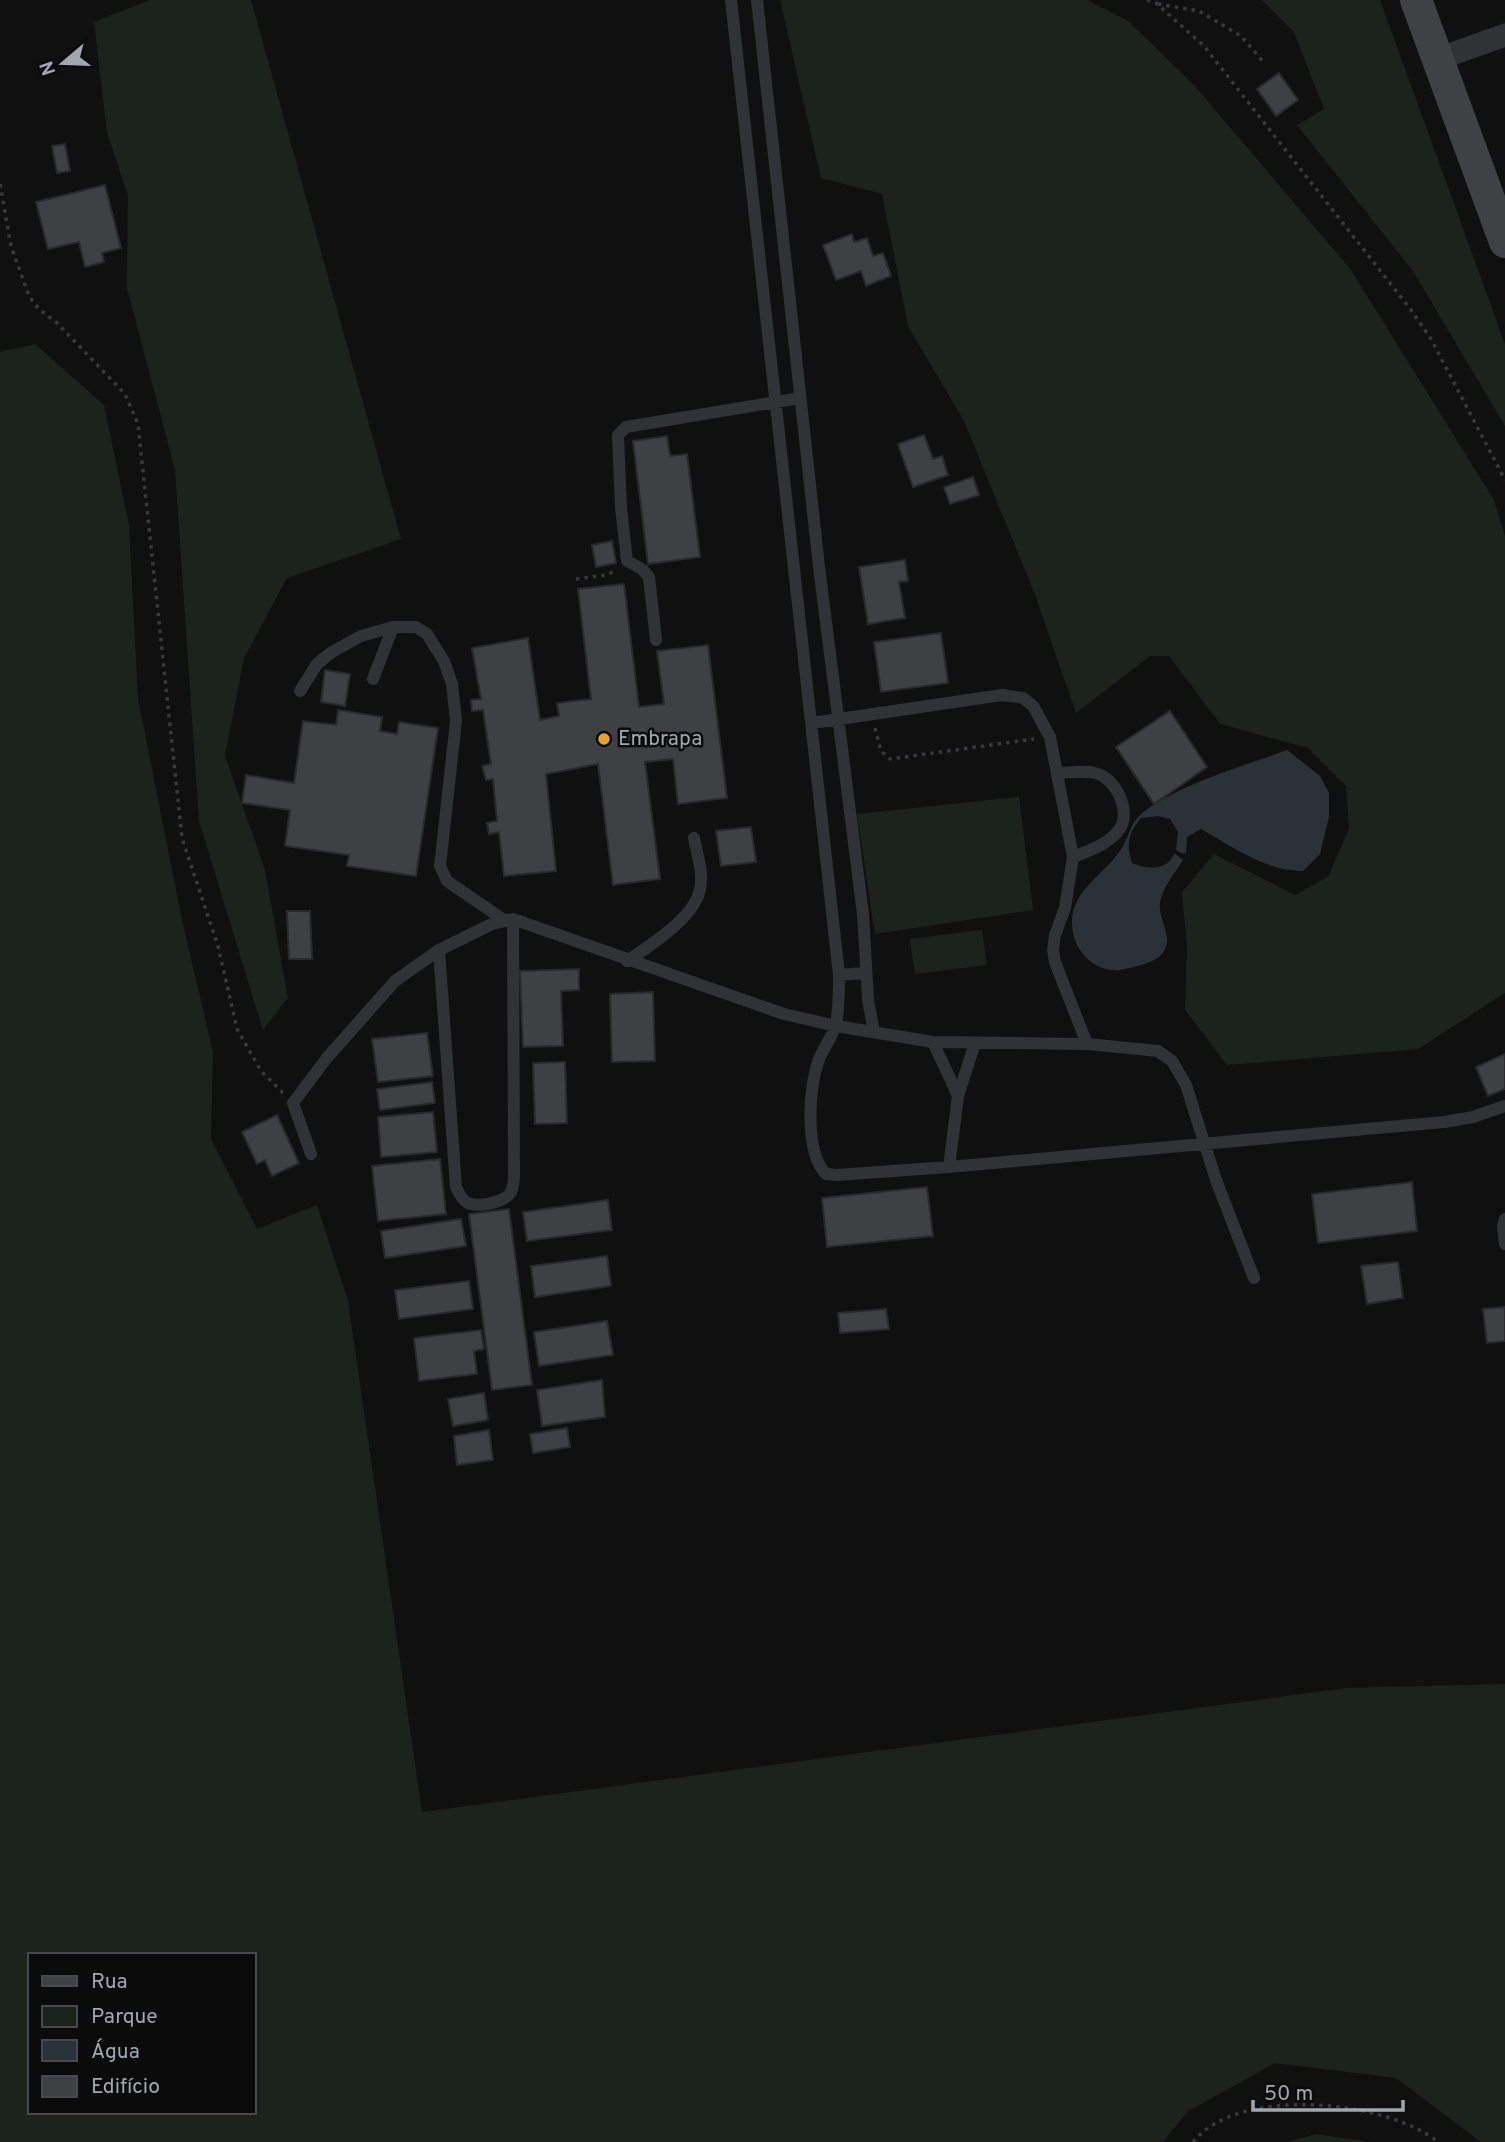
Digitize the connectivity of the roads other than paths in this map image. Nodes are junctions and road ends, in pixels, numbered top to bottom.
1 (732, 0) edge
2 (757, 0) edge
3 (1416, 0) edge
4 (1505, 35) edge
5 (1438, 60) junction
6 (1498, 200) edge
7 (1505, 242) edge
8 (800, 398) junction
9 (775, 402) junction
10 (819, 567) junction
11 (794, 570) junction
12 (393, 627) junction
13 (656, 640) dead end
14 (373, 679) dead end
15 (300, 691) dead end
16 (837, 719) junction
17 (812, 723) junction
18 (1057, 773) junction
19 (694, 838) dead end
20 (1073, 857) junction
21 (508, 920) junction
22 (439, 950) junction
23 (627, 961) junction
24 (866, 973) junction
25 (839, 975) junction
26 (835, 1026) junction
27 (874, 1032) junction
28 (933, 1042) junction
29 (975, 1044) junction
30 (1087, 1044) junction
31 (958, 1096) junction
32 (1505, 1106) edge
33 (1206, 1144) junction
34 (311, 1154) dead end
35 (949, 1167) junction
36 (1505, 1219) edge
37 (1505, 1244) edge
38 (1254, 1278) dead end

1 - 9 lane
2 - 8 lane
3 - 5 main road
4 - 5 street
5 - 6 main road
6 - 7 main road
8 - 9 lane
8 - 10 lane
9 - 11 lane
9 - 13 lane
10 - 11 lane
10 - 16 lane
11 - 17 lane
12 - 14 lane
12 - 15 lane
12 - 21 lane
16 - 17 lane
16 - 18 lane
16 - 24 lane
17 - 25 lane
18 - 20 lane
18 - 20 lane
19 - 23 lane
20 - 30 lane
21 - 22 lane
21 - 22 lane
21 - 23 lane
22 - 34 lane
23 - 26 lane
24 - 25 lane
24 - 27 lane
25 - 26 lane
26 - 27 lane
26 - 35 lane
27 - 28 lane
28 - 29 lane
28 - 31 lane
29 - 30 lane
29 - 31 lane
30 - 33 lane
31 - 35 lane
32 - 33 lane
33 - 35 lane
33 - 38 lane
36 - 37 lane

